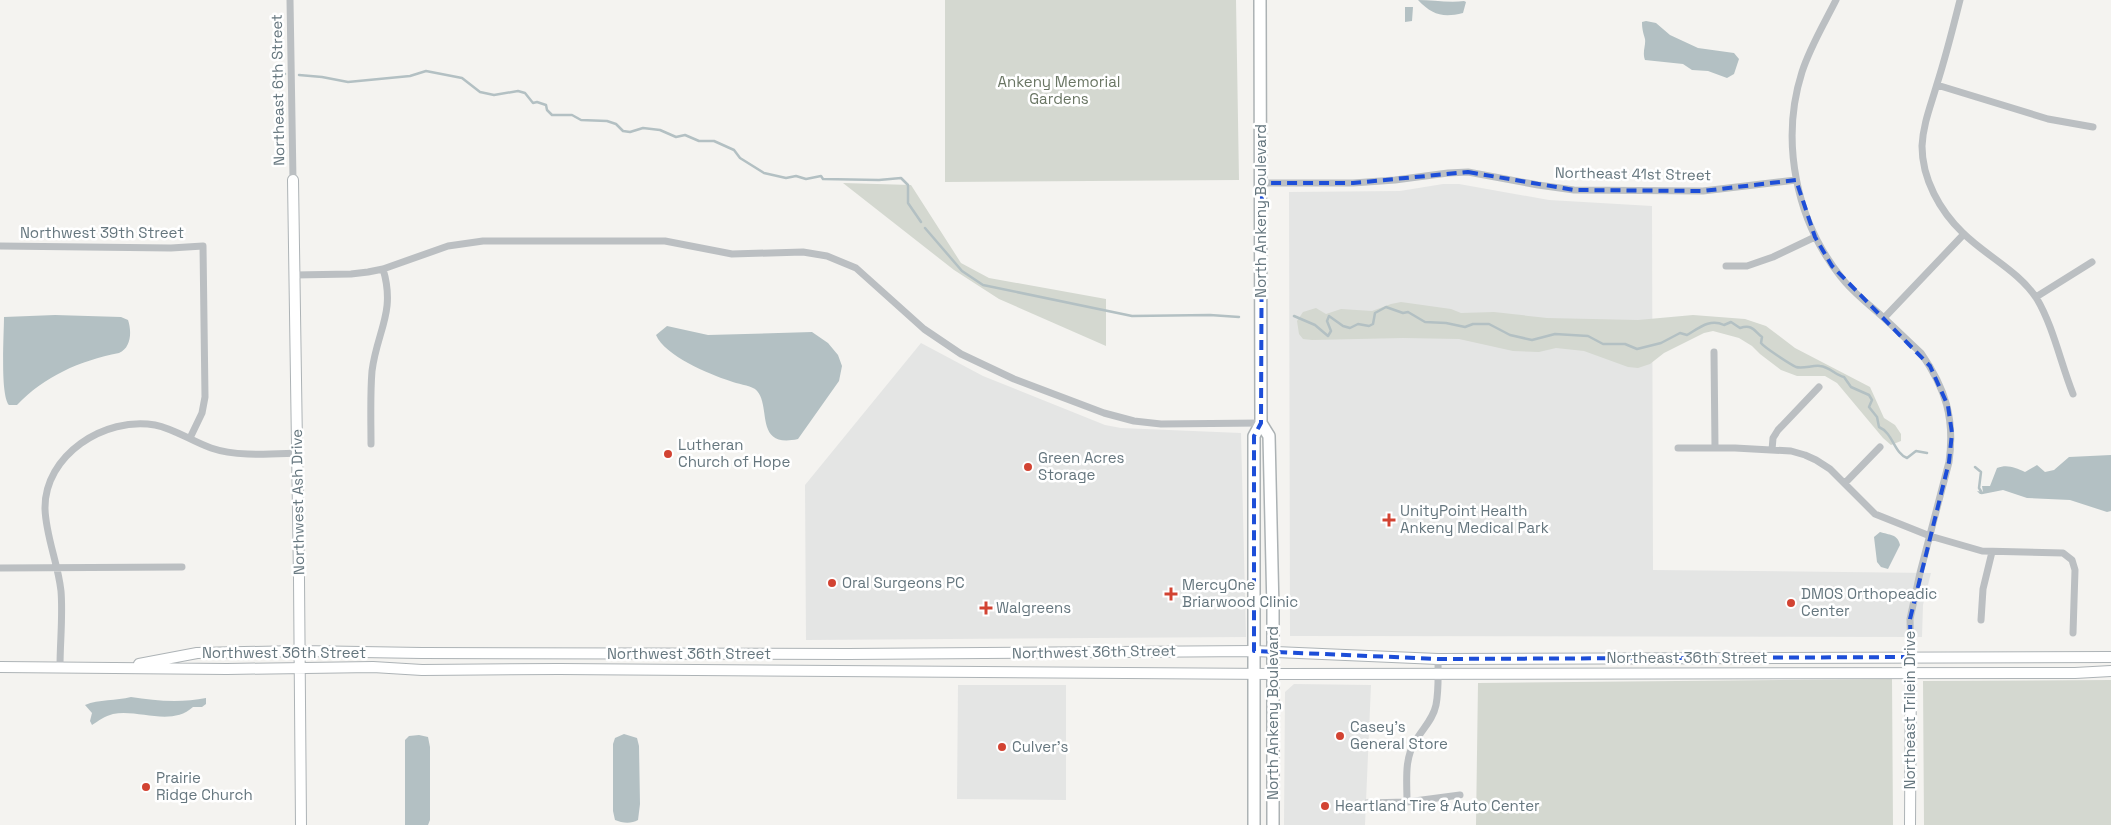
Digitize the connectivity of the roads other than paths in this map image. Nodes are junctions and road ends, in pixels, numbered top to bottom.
1 (290, 0) edge
2 (1260, 0) edge
3 (1836, 0) edge
4 (1960, 0) edge
5 (1937, 85) junction
6 (2093, 127) dead end
7 (293, 180) joint
8 (1796, 180) junction
9 (1262, 183) junction
10 (1964, 234) junction
11 (1815, 237) junction
12 (0, 246) edge
13 (2092, 262) dead end
14 (1726, 266) dead end
15 (383, 269) junction
16 (295, 275) junction
17 (2036, 297) junction
18 (1884, 318) junction
19 (1714, 352) dead end
20 (1819, 387) dead end
21 (2073, 394) dead end
22 (1261, 423) junction
23 (190, 438) junction
24 (371, 444) dead end
25 (1715, 446) junction
26 (1678, 448) dead end
27 (1880, 448) dead end
28 (1772, 450) junction
29 (298, 453) junction
30 (1845, 483) junction
31 (1930, 536) junction
32 (1992, 552) junction
33 (182, 567) dead end
34 (0, 568) edge
35 (57, 568) junction
36 (1981, 620) dead end
37 (2073, 633) dead end
38 (300, 651) junction
39 (1264, 651) junction
40 (1911, 657) junction
41 (2111, 657) edge
42 (1438, 658) junction
43 (0, 667) edge
44 (60, 667) junction
45 (116, 668) junction
46 (300, 668) junction
47 (2111, 671) edge
48 (1438, 672) junction
49 (1910, 673) junction
50 (1264, 674) junction
51 (1460, 794) dead end
52 (1406, 802) junction
53 (1367, 803) dead end
54 (300, 825) edge
55 (1254, 825) edge
56 (1273, 825) edge
57 (1910, 825) edge

1 - 7 street, Northeast 6th Street
2 - 9 main road, North Ankeny Boulevard
3 - 8 street, Northeast Trilein Drive
4 - 5 street
5 - 6 street
5 - 10 street
7 - 16 main road, Northwest Ash Drive
8 - 9 street, Northeast 41st Street
8 - 11 street, Northeast Trilein Drive
9 - 22 main road, North Ankeny Boulevard
10 - 17 street
10 - 18 street
11 - 14 street
11 - 18 street, Northeast Trilein Drive
12 - 23 street, Northwest 39th Street
13 - 17 street
15 - 16 street
15 - 22 street
15 - 24 street
16 - 29 main road, Northwest Ash Drive
17 - 21 street
18 - 31 street, Northeast Trilein Drive
19 - 25 street
20 - 28 street
22 - 39 main road, North Ankeny Boulevard
22 - 39 main road, North Ankeny Boulevard
23 - 29 street
23 - 35 street
25 - 26 street
25 - 28 street
27 - 30 street
28 - 30 street
29 - 38 main road, Northwest Ash Drive
30 - 31 street
31 - 32 street
31 - 40 street, Northeast Trilein Drive
32 - 36 street
32 - 37 street
33 - 35 street
34 - 35 street
35 - 44 street
38 - 39 main road, Northwest 36th Street
38 - 45 main road, Northwest 36th Street
38 - 46 main road, Northwest Ash Drive
39 - 42 main road, Northeast 36th Street
39 - 50 main road, North Ankeny Boulevard
39 - 50 main road, North Ankeny Boulevard
40 - 41 main road, Northeast 36th Street
40 - 42 main road, Northeast 36th Street
40 - 49 main road, Northeast Trilein Drive
42 - 48 street
43 - 44 main road, Northwest 36th Street
44 - 45 main road, Northwest 36th Street
45 - 46 main road, Northwest 36th Street
46 - 50 main road, Northwest 36th Street
46 - 54 main road, Northwest Ash Drive
47 - 49 main road, Northeast 36th Street
48 - 49 main road, Northeast 36th Street
48 - 50 main road, Northeast 36th Street
48 - 52 street
49 - 57 main road, Northeast Trilein Drive
50 - 55 main road, North Ankeny Boulevard
50 - 56 main road, North Ankeny Boulevard
51 - 52 street
52 - 53 street

